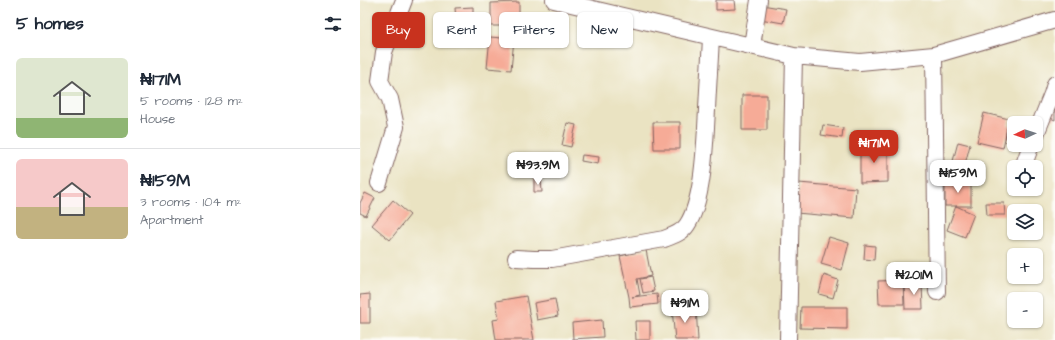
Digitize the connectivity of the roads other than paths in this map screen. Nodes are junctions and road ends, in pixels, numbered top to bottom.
1 (404, 0) edge
2 (554, 0) edge
3 (759, 0) edge
4 (605, 6) edge
5 (1055, 20) edge
6 (711, 37) junction
7 (752, 46) junction
8 (934, 55) junction
9 (794, 56) junction
10 (1055, 84) edge
11 (1043, 116) edge
12 (379, 183) dead end
13 (516, 258) dead end
14 (937, 292) dead end
15 (788, 340) edge

1 - 12 street
2 - 4 street
3 - 7 street
4 - 6 street
5 - 8 street
6 - 7 street
6 - 13 street
7 - 9 street
8 - 9 street
8 - 14 street
9 - 15 street
10 - 11 street

